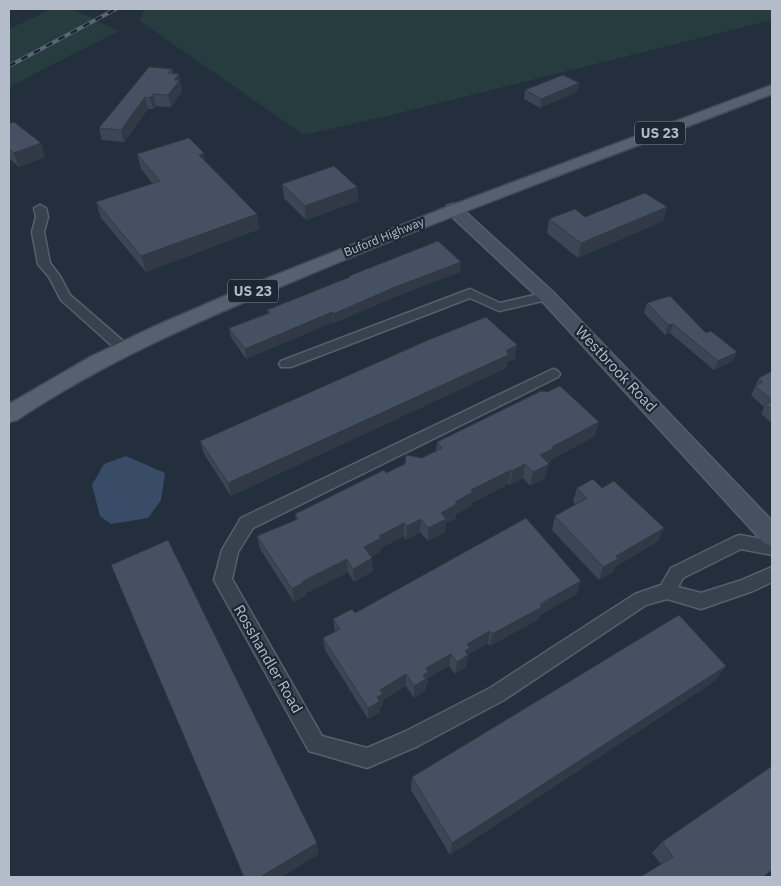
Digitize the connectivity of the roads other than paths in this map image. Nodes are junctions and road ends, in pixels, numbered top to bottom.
1 (772, 89) edge
2 (40, 208) dead end
3 (453, 209) junction
4 (547, 296) junction
5 (125, 350) junction
6 (286, 364) dead end
7 (553, 374) dead end
8 (9, 414) edge
9 (772, 546) edge
10 (772, 574) edge
11 (666, 592) junction

1 - 3 main road, Buford Highway / US 23
2 - 5 street
3 - 4 street, Westbrook Road
3 - 5 main road, Buford Highway / US 23
4 - 6 street
4 - 9 street, Westbrook Road
5 - 8 main road, Buford Highway / US 23
7 - 11 street, Rosshandler Road
9 - 11 street
10 - 11 street

